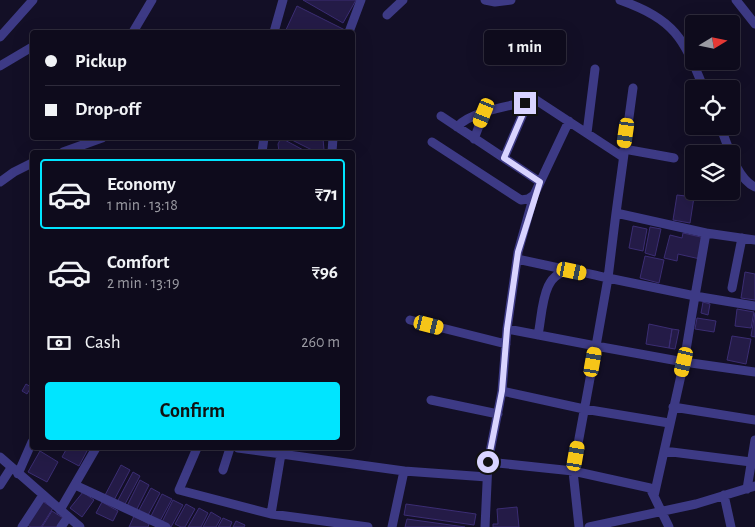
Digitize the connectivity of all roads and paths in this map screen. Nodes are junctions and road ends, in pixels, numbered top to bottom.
1 (33, 0) edge
2 (152, 0) edge
3 (283, 0) edge
4 (360, 0) edge
5 (403, 0) edge
6 (485, 0) edge
7 (511, 0) edge
8 (620, 0) edge
9 (736, 0) edge
10 (387, 15) dead end
11 (755, 24) edge
12 (134, 30) edge
13 (275, 30) edge
14 (350, 30) edge
15 (0, 37) edge
16 (30, 48) edge
17 (0, 66) edge
18 (596, 68) dead end
19 (700, 80) edge
20 (633, 88) dead end
21 (528, 102) junction
22 (484, 113) junction
23 (441, 116) dead end
24 (569, 121) junction
25 (457, 127) junction
26 (587, 133) junction
27 (724, 135) edge
28 (474, 138) junction
29 (96, 140) edge
30 (432, 142) dead end
31 (69, 150) edge
32 (624, 153) junction
33 (504, 158) junction
34 (674, 158) dead end
35 (30, 164) edge
36 (0, 182) edge
37 (540, 182) junction
38 (755, 187) edge
39 (534, 195) junction
40 (616, 213) junction
41 (706, 233) junction
42 (742, 238) junction
43 (755, 240) edge
44 (517, 259) junction
45 (572, 271) junction
46 (608, 278) junction
47 (732, 288) dead end
48 (695, 296) junction
49 (755, 306) edge
50 (410, 320) dead end
51 (507, 329) junction
52 (538, 335) junction
53 (506, 344) junction
54 (596, 346) junction
55 (684, 362) junction
56 (755, 372) edge
57 (502, 391) junction
58 (431, 400) dead end
59 (673, 407) junction
60 (584, 409) junction
61 (498, 414) junction
62 (755, 420) edge
63 (670, 423) junction
64 (755, 440) edge
65 (30, 445) edge
66 (95, 450) edge
67 (196, 450) edge
68 (229, 450) edge
69 (252, 450) edge
70 (664, 450) junction
71 (281, 454) junction
72 (0, 458) edge
73 (488, 462) junction
74 (751, 462) junction
75 (223, 470) dead end
76 (14, 471) junction
77 (404, 472) junction
78 (573, 472) junction
79 (488, 477) junction
80 (0, 485) edge
81 (75, 485) junction
82 (751, 488) edge
83 (42, 495) junction
84 (724, 495) junction
85 (654, 496) junction
86 (60, 510) junction
87 (662, 510) junction
88 (271, 514) junction
89 (68, 517) junction
90 (22, 527) edge
91 (61, 527) edge
92 (80, 527) edge
93 (166, 527) edge
94 (368, 527) edge
95 (392, 527) edge
96 (485, 527) edge
97 (579, 527) edge
98 (589, 527) edge
99 (668, 527) edge
100 (731, 527) edge

1 - 15 street
2 - 12 street
3 - 13 street
4 - 14 street
5 - 10 street
6 - 7 street
8 - 19 street
9 - 11 street
16 - 17 street
18 - 26 street
20 - 32 street
21 - 22 street
21 - 24 street
21 - 33 street
22 - 25 street
22 - 28 street
23 - 25 street
24 - 26 street
24 - 37 street
25 - 28 street
26 - 32 street
27 - 38 street
28 - 33 street
29 - 31 street
30 - 39 street
32 - 34 street
32 - 40 street
33 - 37 street
35 - 36 street
37 - 39 street
39 - 44 street
40 - 41 street
40 - 46 street
41 - 42 street
41 - 48 street
42 - 43 street
42 - 47 street
44 - 45 street
44 - 51 street
45 - 46 street
45 - 52 street
46 - 48 street
46 - 54 street
48 - 49 street
48 - 55 street
50 - 53 street
51 - 52 street
51 - 53 street
52 - 54 street
53 - 57 street
54 - 55 street
54 - 60 street
55 - 56 street
55 - 59 street
57 - 60 street
57 - 61 street
58 - 61 street
59 - 62 street
59 - 63 street
60 - 63 street
60 - 78 street
61 - 73 street
63 - 70 street
64 - 74 street
65 - 76 street
66 - 81 street
67 - 88 street
68 - 75 street
69 - 71 street
70 - 74 street
70 - 85 street
71 - 77 street
71 - 88 street
72 - 76 street
73 - 78 street
73 - 79 street
74 - 82 street
76 - 80 street
76 - 83 street
77 - 79 street
77 - 95 street
78 - 85 street
78 - 97 street
79 - 96 street
81 - 86 street
81 - 93 street
82 - 84 street
83 - 86 street
83 - 90 street
84 - 87 street
84 - 100 street
85 - 87 street
86 - 89 street
87 - 98 street
87 - 99 street
88 - 94 street
89 - 91 street
89 - 92 street

